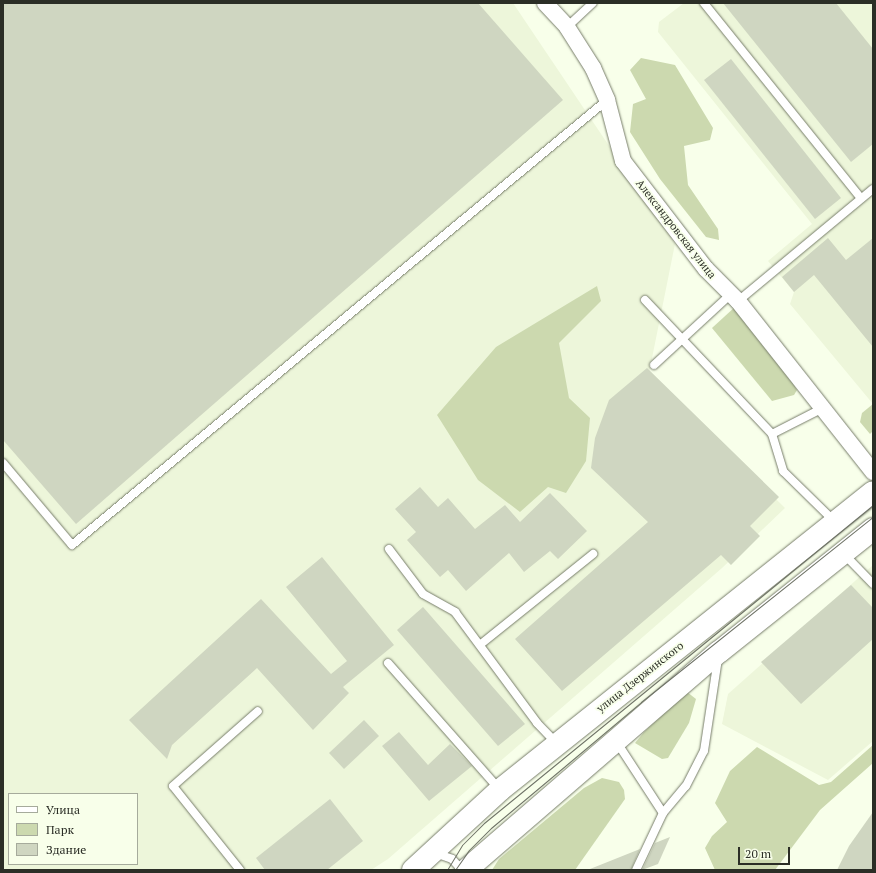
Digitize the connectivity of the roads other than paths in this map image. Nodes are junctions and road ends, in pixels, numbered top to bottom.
1 (545, 3) edge
2 (593, 3) edge
3 (704, 3) edge
4 (567, 27) junction
5 (607, 100) junction
6 (873, 189) edge
7 (861, 198) junction
8 (734, 298) junction
9 (644, 300) dead end
10 (680, 341) junction
11 (654, 365) dead end
12 (823, 408) junction
13 (772, 434) junction
14 (3, 463) edge
15 (873, 472) edge
16 (873, 492) edge
17 (835, 523) junction
18 (873, 529) edge
19 (389, 549) dead end
20 (842, 553) junction
21 (593, 554) dead end
22 (873, 584) edge
23 (481, 644) junction
24 (719, 652) junction
25 (388, 663) dead end
26 (258, 711) dead end
27 (615, 740) junction
28 (556, 744) junction
29 (500, 790) junction
30 (663, 813) junction
31 (432, 852) junction
32 (415, 869) edge
33 (240, 870) edge
34 (462, 870) edge
35 (466, 870) edge
36 (636, 870) edge

1 - 4 street, Александровская улица
2 - 4 lane
3 - 7 lane
4 - 5 street, Александровская улица
5 - 8 street, Александровская улица
5 - 14 lane
6 - 7 lane
7 - 8 lane
8 - 10 lane
8 - 12 street, Александровская улица
9 - 10 lane
10 - 11 lane
10 - 13 lane
12 - 13 lane
12 - 15 street, Александровская улица
13 - 17 lane
16 - 17 main road, улица Дзержинского
17 - 28 main road, улица Дзержинского
18 - 20 main road
19 - 23 lane
20 - 22 lane
20 - 24 main road
21 - 23 lane
23 - 28 lane
24 - 27 main road
24 - 30 lane
25 - 29 lane
26 - 33 lane
27 - 30 lane
27 - 35 main road
28 - 29 main road, улица Дзержинского
29 - 31 main road, улица Дзержинского
30 - 36 lane
31 - 32 main road, улица Дзержинского
31 - 34 lane

